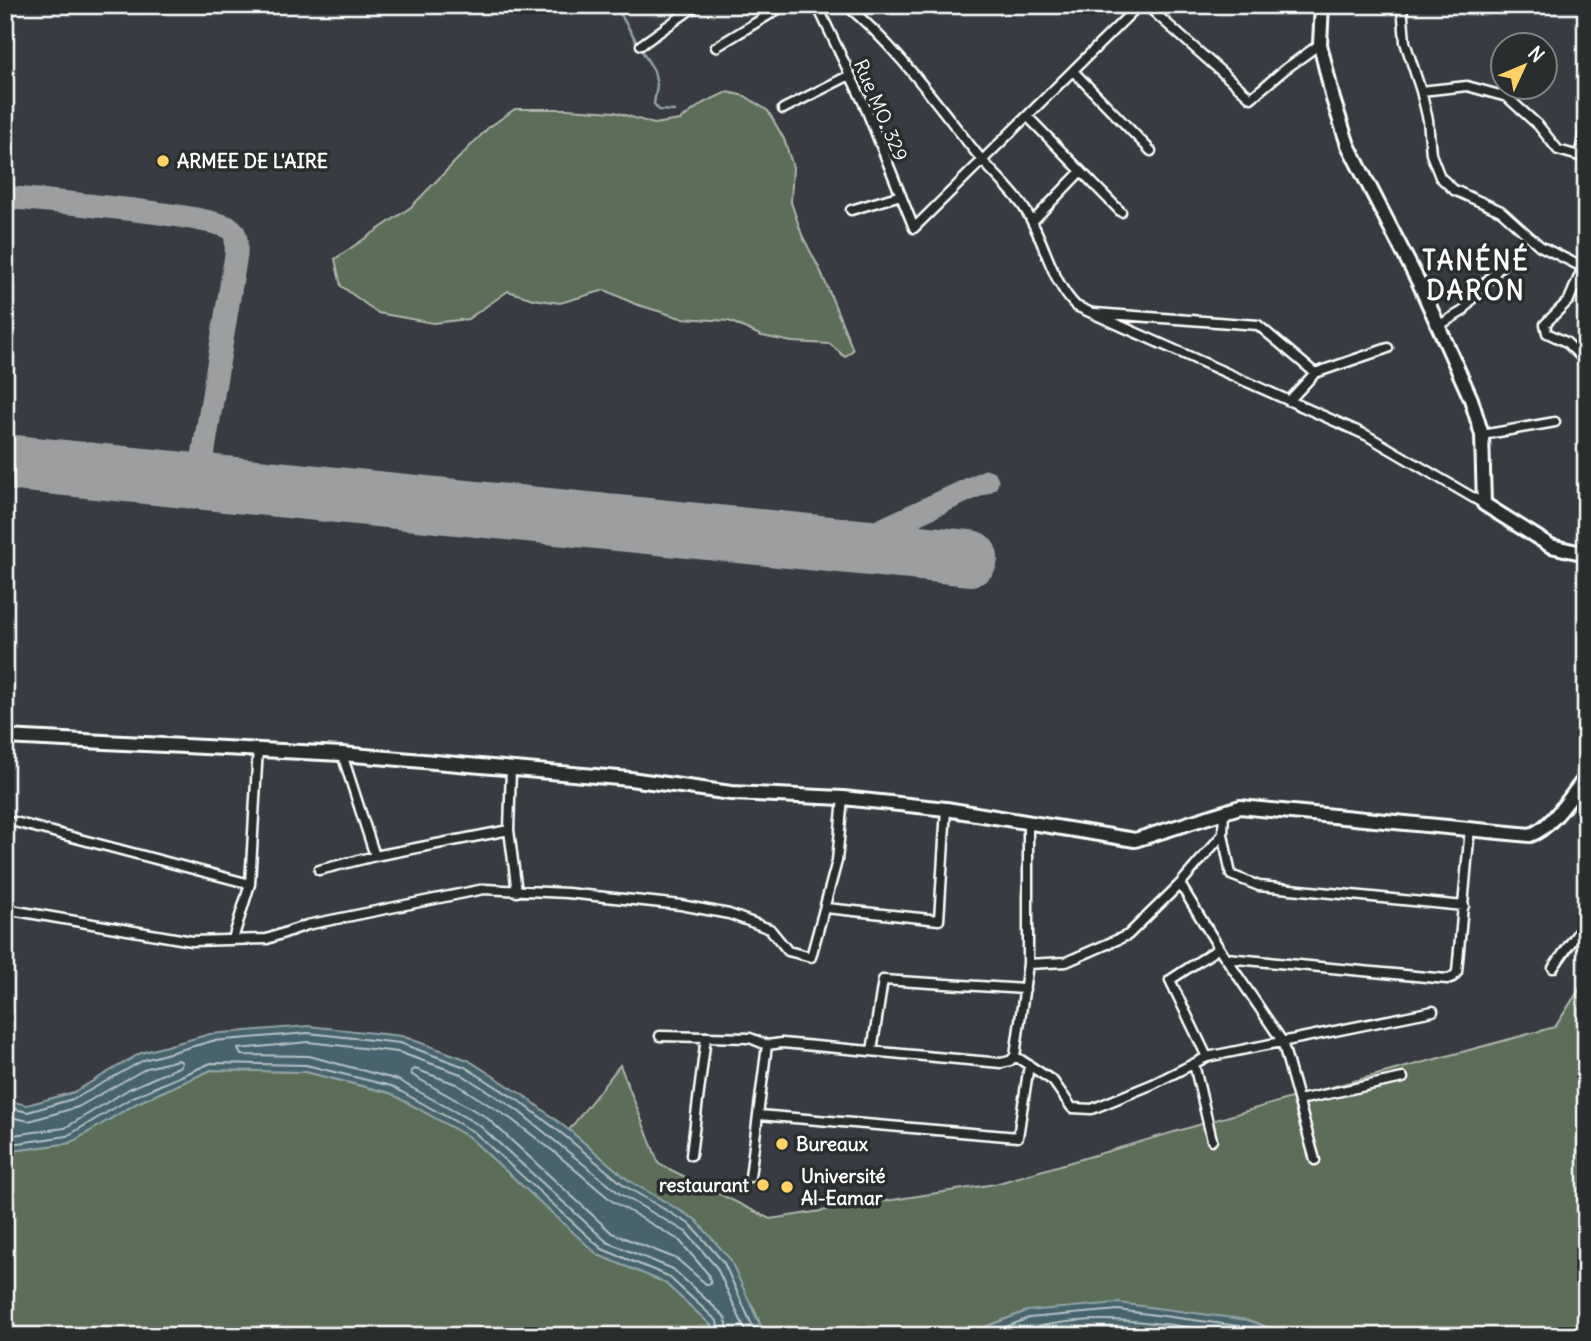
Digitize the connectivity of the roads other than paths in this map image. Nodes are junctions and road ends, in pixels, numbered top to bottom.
1 (697, 5) edge
2 (785, 5) edge
3 (817, 5) edge
4 (846, 5) edge
5 (1139, 5) edge
6 (1146, 5) edge
7 (1322, 5) edge
8 (1402, 5) edge
9 (1320, 44) junction
10 (641, 45) dead end
11 (716, 47) dead end
12 (1073, 71) junction
13 (850, 75) junction
14 (1421, 91) junction
15 (783, 109) dead end
16 (1027, 116) junction
17 (1586, 125) edge
18 (1151, 152) dead end
19 (1582, 157) edge
20 (982, 160) junction
21 (1081, 171) junction
22 (901, 195) junction
23 (851, 210) dead end
24 (1121, 212) dead end
25 (1033, 221) junction
26 (1503, 264) dead end
27 (1584, 268) edge
28 (1088, 313) junction
29 (1438, 326) junction
30 (1388, 348) dead end
31 (1586, 362) edge
32 (1315, 373) junction
33 (1289, 401) junction
34 (1555, 422) dead end
35 (1482, 435) junction
36 (1484, 505) junction
37 (1586, 554) edge
38 (5, 737) edge
39 (258, 748) junction
40 (342, 754) junction
41 (511, 769) junction
42 (1586, 777) edge
43 (843, 798) junction
44 (946, 809) junction
45 (1224, 811) junction
46 (15, 822) dead end
47 (1028, 822) junction
48 (1470, 828) junction
49 (509, 830) junction
50 (1223, 834) junction
51 (375, 856) junction
52 (319, 870) dead end
53 (250, 884) junction
54 (1180, 884) junction
55 (517, 892) junction
56 (1464, 906) junction
57 (826, 908) junction
58 (5, 909) edge
59 (1586, 921) edge
60 (233, 939) junction
61 (1219, 948) junction
62 (1226, 958) junction
63 (1028, 964) junction
64 (1553, 968) dead end
65 (1025, 989) junction
66 (1433, 1011) dead end
67 (660, 1037) dead end
68 (706, 1037) junction
69 (1282, 1041) junction
70 (766, 1045) junction
71 (872, 1051) junction
72 (1015, 1056) junction
73 (1207, 1057) junction
74 (1194, 1064) junction
75 (1029, 1065) junction
76 (1403, 1077) dead end
77 (1298, 1100) junction
78 (759, 1115) junction
79 (1212, 1140) dead end
80 (691, 1155) dead end
81 (1315, 1160) dead end
82 (750, 1177) dead end

1 - 10 street
2 - 11 street
3 - 13 street, Rue MO. 329
4 - 20 street
5 - 12 street
6 - 9 street
7 - 9 street
8 - 14 street
9 - 29 street
12 - 16 street
12 - 18 street
13 - 15 street
13 - 22 street, Rue MO. 329
14 - 19 street
14 - 27 street
16 - 20 street
16 - 21 street
17 - 19 street
20 - 22 street, Rue MO. 329
20 - 25 street
21 - 24 street
21 - 25 street
22 - 23 street
25 - 28 street
26 - 29 street
27 - 31 street
28 - 32 street
28 - 33 street
29 - 35 street
30 - 32 street
32 - 33 street
33 - 36 street
34 - 35 street
35 - 36 street
36 - 37 street
38 - 39 street
39 - 40 street
39 - 53 street
40 - 41 street
40 - 51 street
41 - 43 street
41 - 49 street
42 - 48 street
43 - 44 street
43 - 57 street
44 - 47 street
44 - 57 street
45 - 47 street
45 - 48 street
45 - 50 street
46 - 53 street
47 - 63 street
48 - 56 street
49 - 51 street
49 - 55 street
50 - 54 street
50 - 56 street
51 - 52 street
53 - 60 street
54 - 61 street
54 - 63 street
55 - 57 street
55 - 60 street
56 - 62 street
58 - 60 street
59 - 64 street
61 - 62 street
61 - 73 street
62 - 69 street
63 - 65 street
65 - 71 street
65 - 72 street
66 - 69 street
67 - 68 street
68 - 70 street
68 - 80 street
69 - 73 street
69 - 77 street
70 - 71 street
70 - 78 street
71 - 72 street
72 - 75 street
73 - 74 street
74 - 75 street
74 - 79 street
75 - 78 street
76 - 77 street
77 - 81 street
78 - 82 street

